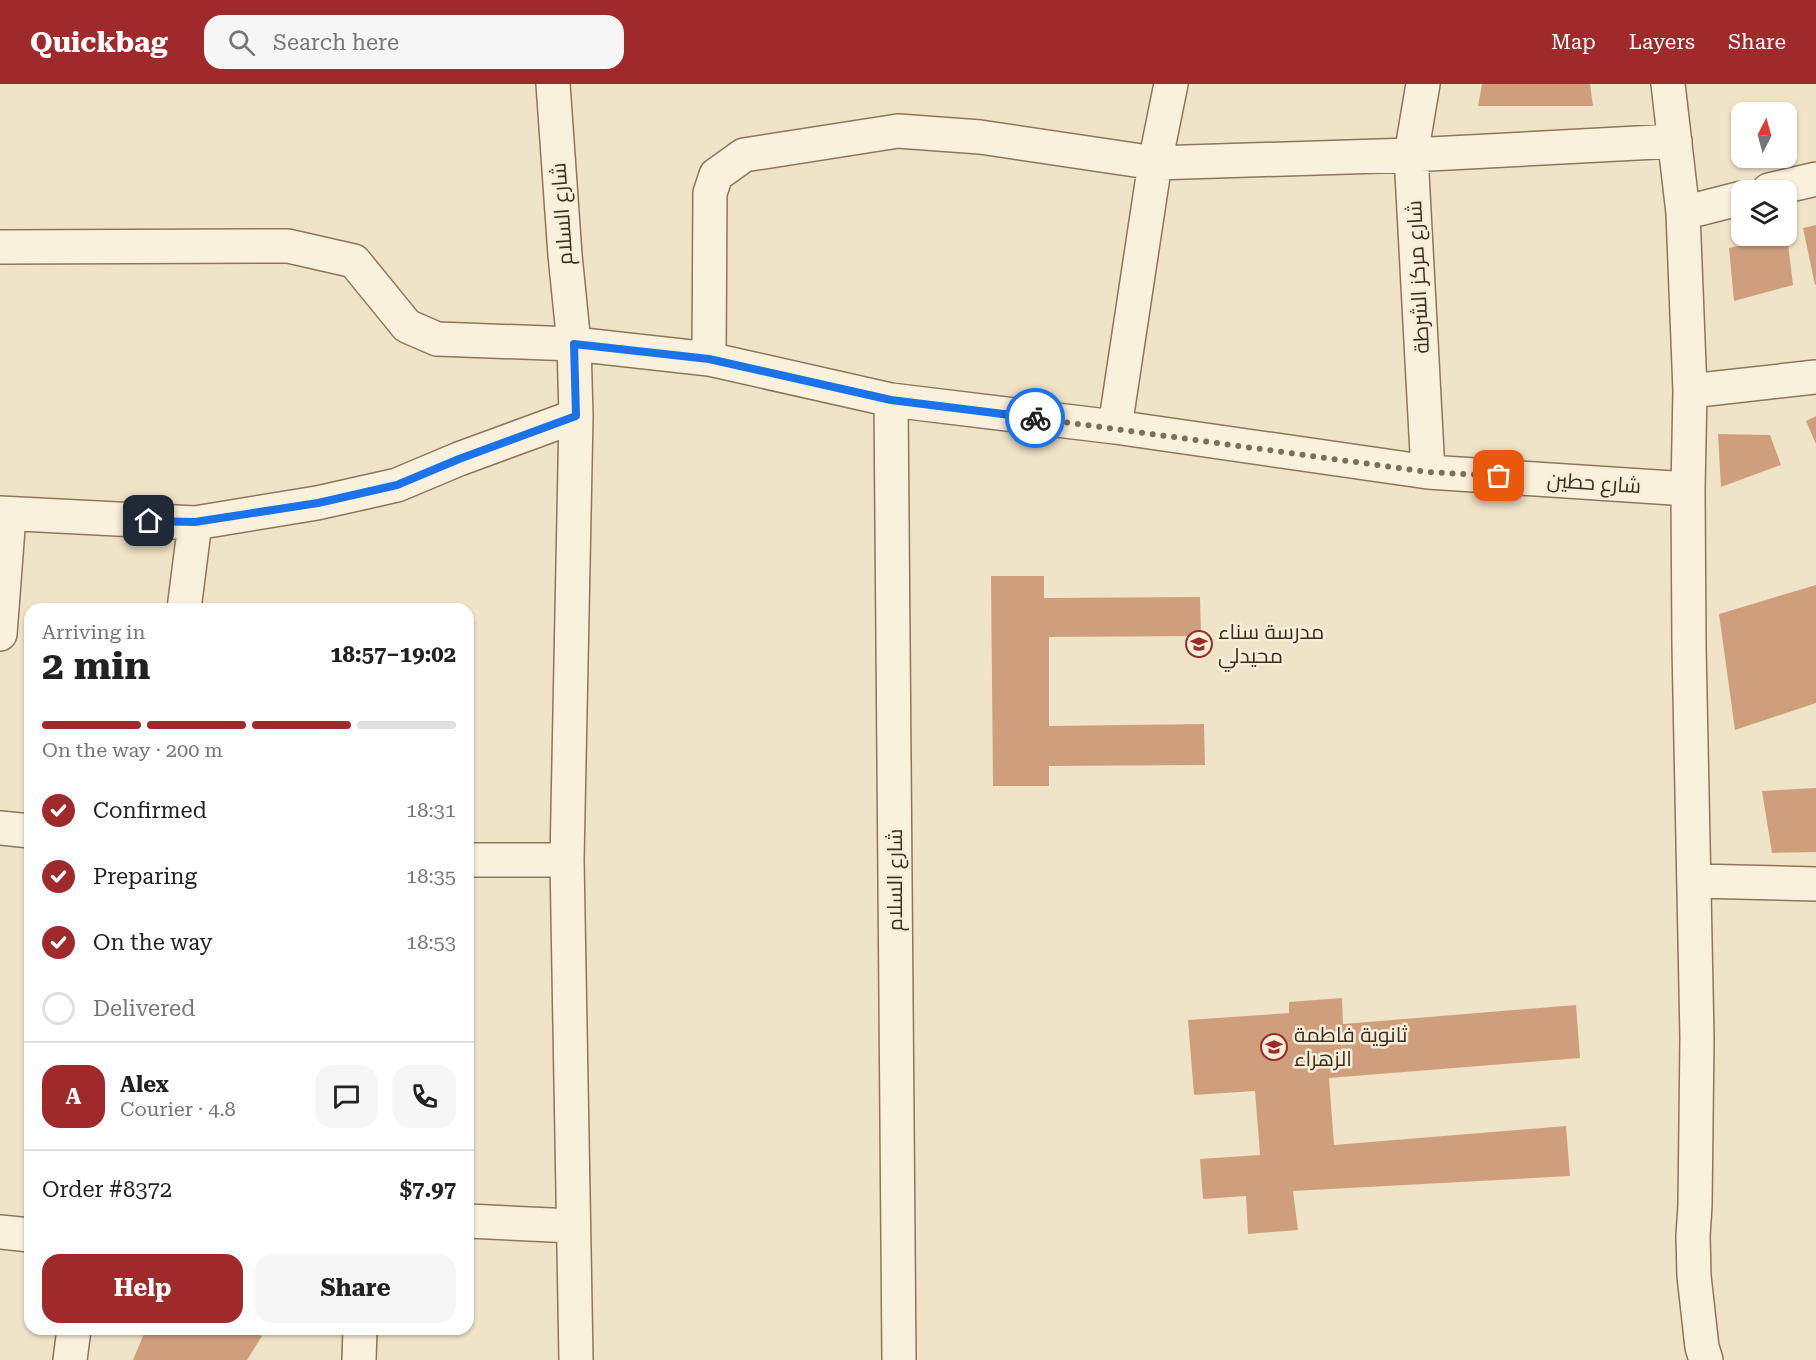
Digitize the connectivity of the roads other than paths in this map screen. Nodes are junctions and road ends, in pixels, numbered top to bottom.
1 (553, 84) edge
2 (1171, 84) edge
3 (1423, 84) edge
4 (1668, 84) edge
5 (1675, 141) junction
6 (1411, 155) junction
7 (1155, 163) junction
8 (1816, 179) edge
9 (1797, 183) edge
10 (1731, 201) edge
11 (1683, 213) junction
12 (0, 247) edge
13 (574, 344) junction
14 (709, 359) junction
15 (1816, 377) edge
16 (1690, 391) junction
17 (891, 400) junction
18 (576, 416) junction
19 (1115, 427) junction
20 (1428, 472) junction
21 (1688, 489) junction
22 (5, 514) edge
23 (195, 522) junction
24 (185, 603) edge
25 (0, 634) edge
26 (0, 828) edge
27 (24, 830) edge
28 (474, 860) edge
29 (567, 860) junction
30 (1695, 881) junction
31 (1816, 884) edge
32 (474, 1221) edge
33 (573, 1226) junction
34 (0, 1232) edge
35 (24, 1234) edge
36 (73, 1335) edge
37 (360, 1335) edge
38 (70, 1360) edge
39 (359, 1360) edge
40 (576, 1360) edge
41 (899, 1360) edge
42 (1706, 1360) edge

1 - 13 street, شارع السلام
2 - 7 street
3 - 6 street, شارع مركز الشرطة
4 - 5 street
5 - 6 street
5 - 11 street
6 - 7 street
6 - 20 street, شارع مركز الشرطة
7 - 14 street
7 - 19 street
8 - 9 street
10 - 11 street
11 - 16 street
12 - 13 street, شارع حطين
13 - 14 street, شارع حطين
13 - 18 street, شارع السلام
14 - 17 street, شارع حطين
15 - 16 street
16 - 21 street
17 - 19 street, شارع حطين
17 - 41 street, شارع السلام
18 - 23 street
18 - 29 street, شارع السلام
19 - 20 street, شارع حطين
20 - 21 street, شارع حطين
21 - 30 street
22 - 23 street
22 - 25 street
23 - 24 street
26 - 27 street
28 - 29 street
29 - 33 street, شارع السلام
30 - 31 street
30 - 42 street
32 - 33 street
33 - 40 street, شارع السلام
34 - 35 street
36 - 38 street
37 - 39 street

